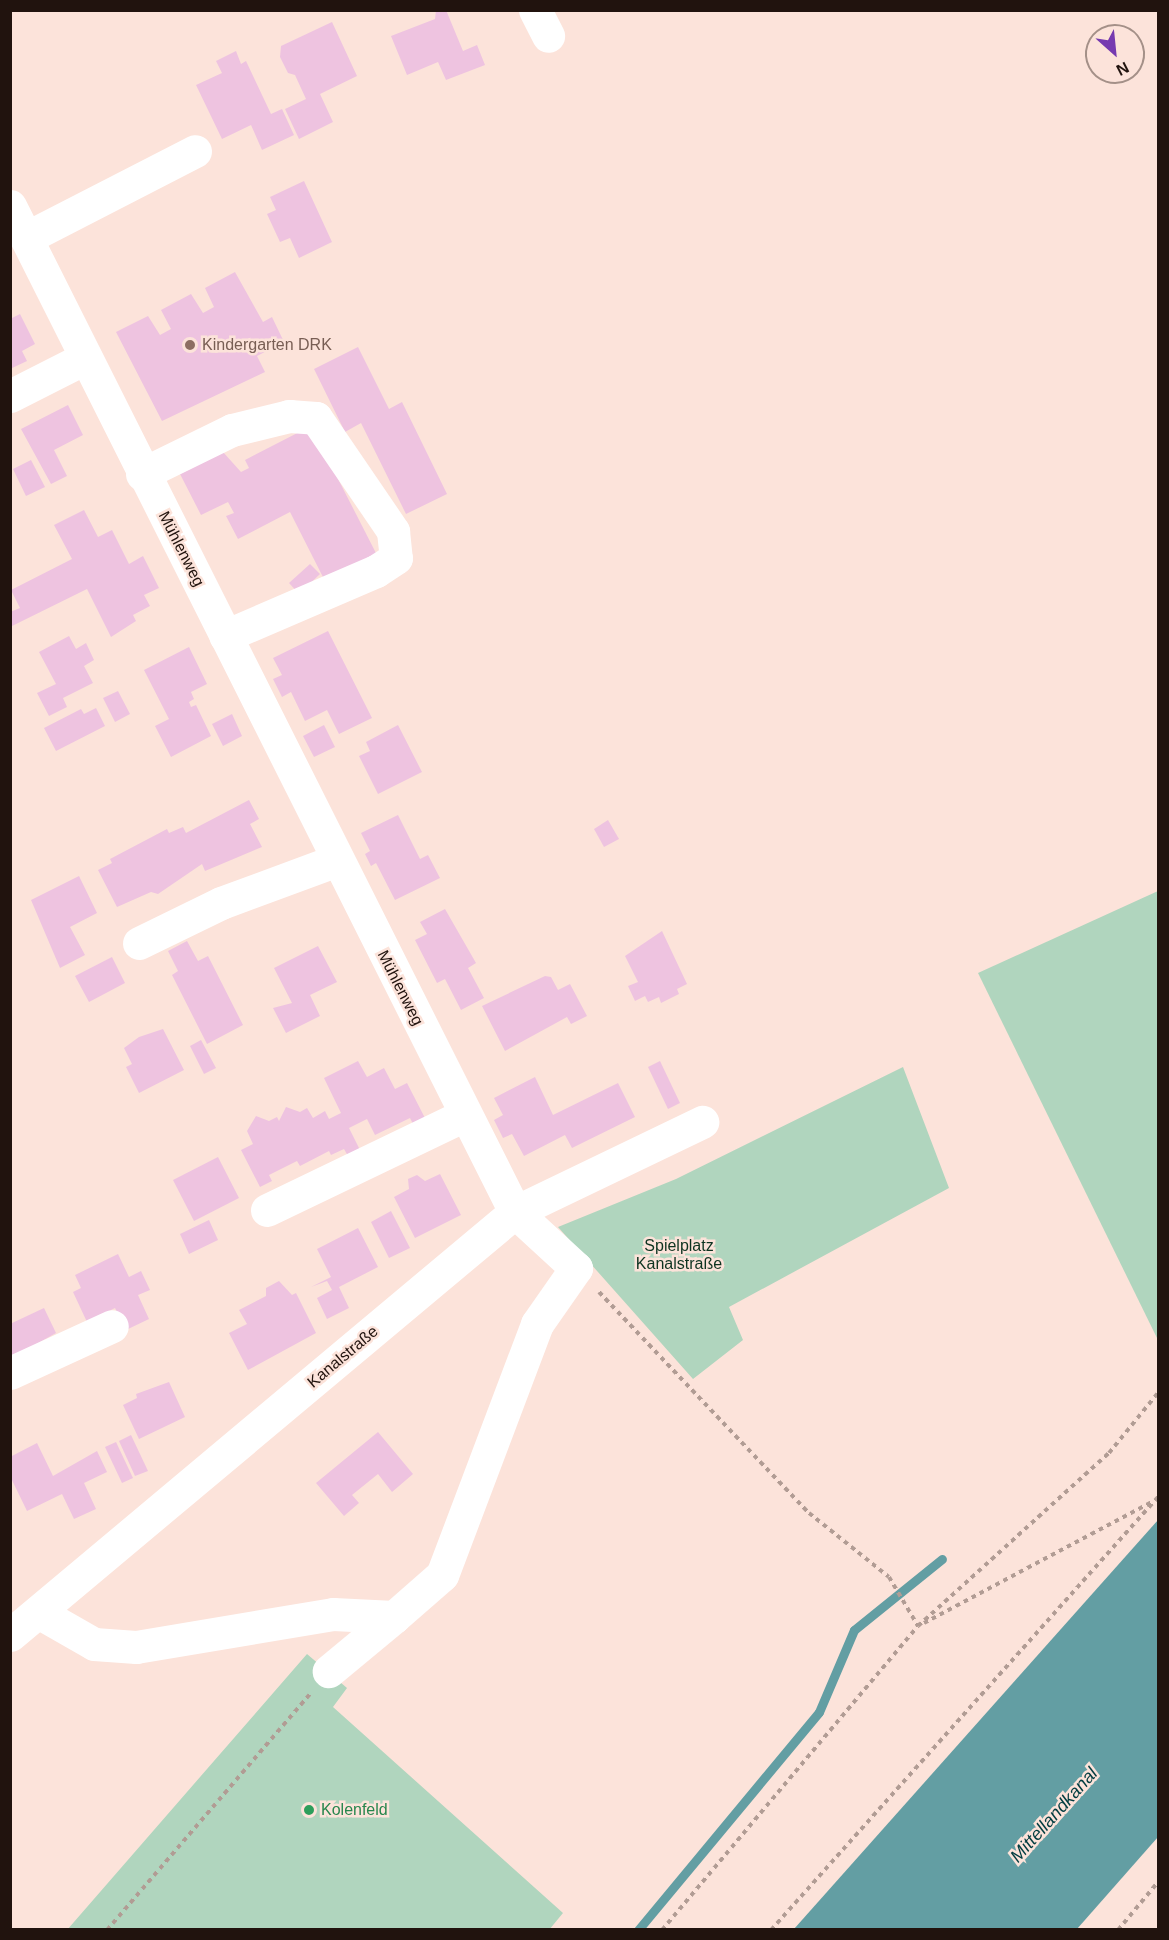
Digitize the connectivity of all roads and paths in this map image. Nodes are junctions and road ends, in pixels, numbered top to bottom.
1 (195, 151) dead end
2 (10, 206) edge
3 (26, 237) junction
4 (85, 358) junction
5 (10, 396) edge
6 (142, 474) junction
7 (225, 636) junction
8 (337, 860) junction
9 (139, 943) dead end
10 (464, 1115) junction
11 (702, 1122) dead end
12 (267, 1210) dead end
13 (515, 1212) junction
14 (576, 1268) junction
15 (112, 1326) dead end
16 (10, 1373) edge
17 (1158, 1393) edge
18 (1157, 1498) edge
19 (38, 1612) junction
20 (394, 1617) junction
21 (918, 1626) junction
22 (10, 1635) edge
23 (329, 1671) joint
24 (1158, 1882) edge
25 (107, 1929) edge
26 (662, 1929) edge
27 (771, 1929) edge
28 (1118, 1929) edge

1 - 3 street
2 - 3 street, Mühlenweg
3 - 4 street, Mühlenweg
4 - 5 street
4 - 6 street, Mühlenweg
6 - 7 street, Mühlenweg
6 - 7 street
7 - 8 street, Mühlenweg
8 - 9 street
8 - 10 street, Mühlenweg
10 - 12 street
10 - 13 street, Mühlenweg
11 - 13 street, Kanalstraße
13 - 14 street, Mühlenweg
13 - 19 street, Kanalstraße
14 - 20 street
14 - 21 path
15 - 16 street
17 - 21 path
18 - 21 path
18 - 27 path
19 - 20 street
19 - 22 street, Kanalstraße
20 - 23 street
21 - 26 path
23 - 25 path
24 - 28 path

